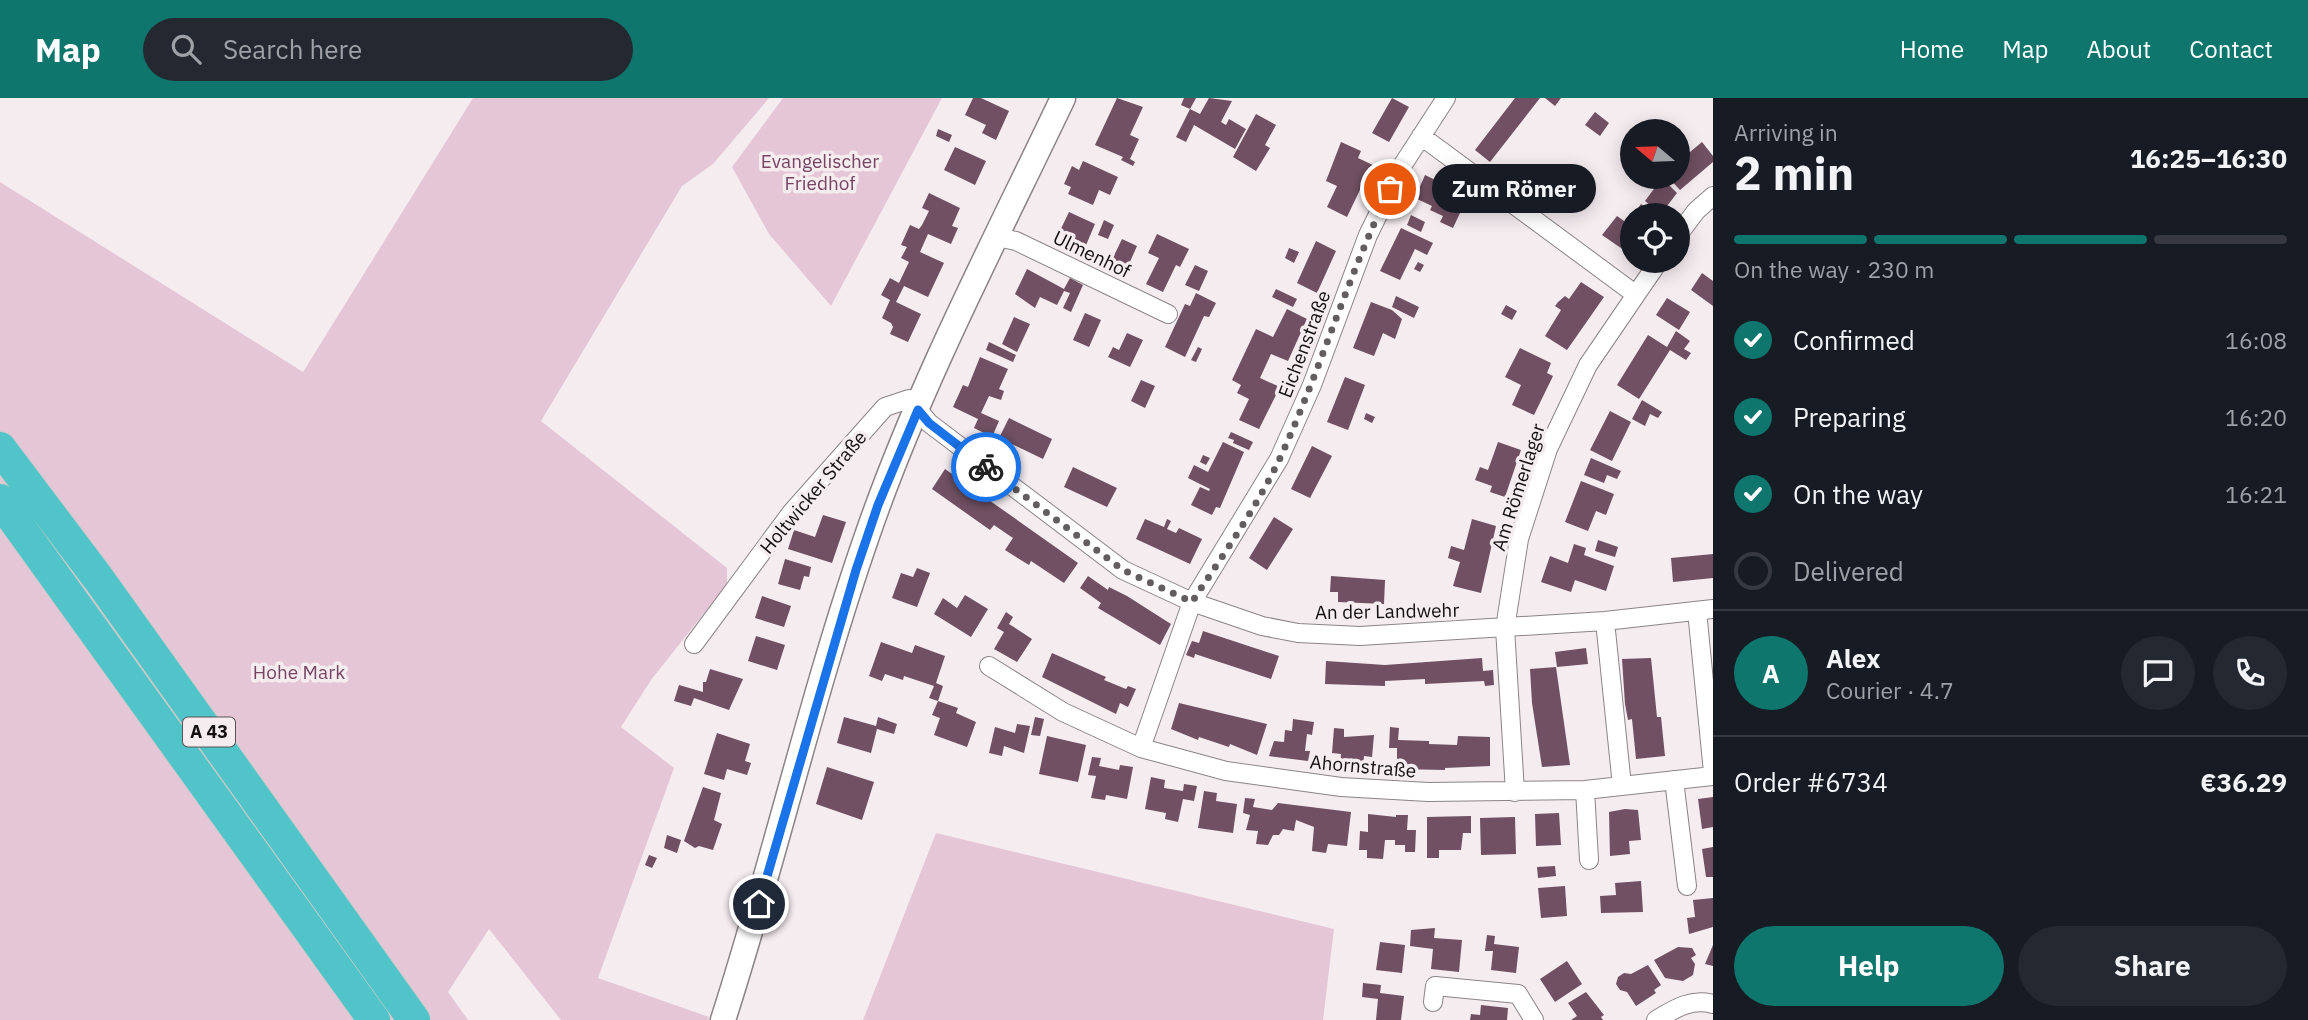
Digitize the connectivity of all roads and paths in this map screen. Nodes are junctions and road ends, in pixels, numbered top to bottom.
1 (1063, 98) edge
2 (1446, 98) edge
3 (1422, 136) junction
4 (1713, 196) edge
5 (1690, 219) edge
6 (997, 237) junction
7 (1650, 273) edge
8 (1634, 294) junction
9 (1168, 314) dead end
10 (918, 410) junction
11 (0, 448) edge
12 (0, 500) edge
13 (1192, 602) junction
14 (1705, 610) edge
15 (1605, 621) junction
16 (1505, 628) junction
17 (694, 644) dead end
18 (989, 666) dead end
19 (1141, 748) junction
20 (1713, 774) edge
21 (1674, 780) junction
22 (1622, 786) junction
23 (1585, 790) junction
24 (1515, 792) junction
25 (1589, 860) dead end
26 (1687, 886) dead end
27 (1433, 1002) dead end
28 (1713, 1004) edge
29 (374, 1020) edge
30 (414, 1020) edge
31 (723, 1020) edge
32 (1534, 1020) edge
33 (1656, 1020) edge

1 - 6 street
2 - 3 street, Eichenstraße
3 - 8 street
3 - 13 street, Eichenstraße
4 - 5 street
6 - 9 street, Ulmenhof
6 - 10 street
7 - 8 street, Am Römerlager
8 - 16 street, Am Römerlager
10 - 13 street, An der Landwehr
10 - 17 street, Holtwicker Straße
10 - 31 street
11 - 30 highway, A 43
12 - 29 highway, A 43
13 - 16 street, An der Landwehr
13 - 19 street
14 - 15 street, An der Landwehr
14 - 20 street, An der Landwehr
15 - 16 street, An der Landwehr
15 - 22 street
16 - 24 street
18 - 19 street, Ahornstraße
19 - 24 street, Ahornstraße
20 - 21 street, Ahornstraße
21 - 22 street, Ahornstraße
21 - 26 street
22 - 23 street, Ahornstraße
23 - 24 street, Ahornstraße
23 - 25 street
27 - 32 street
28 - 33 street

